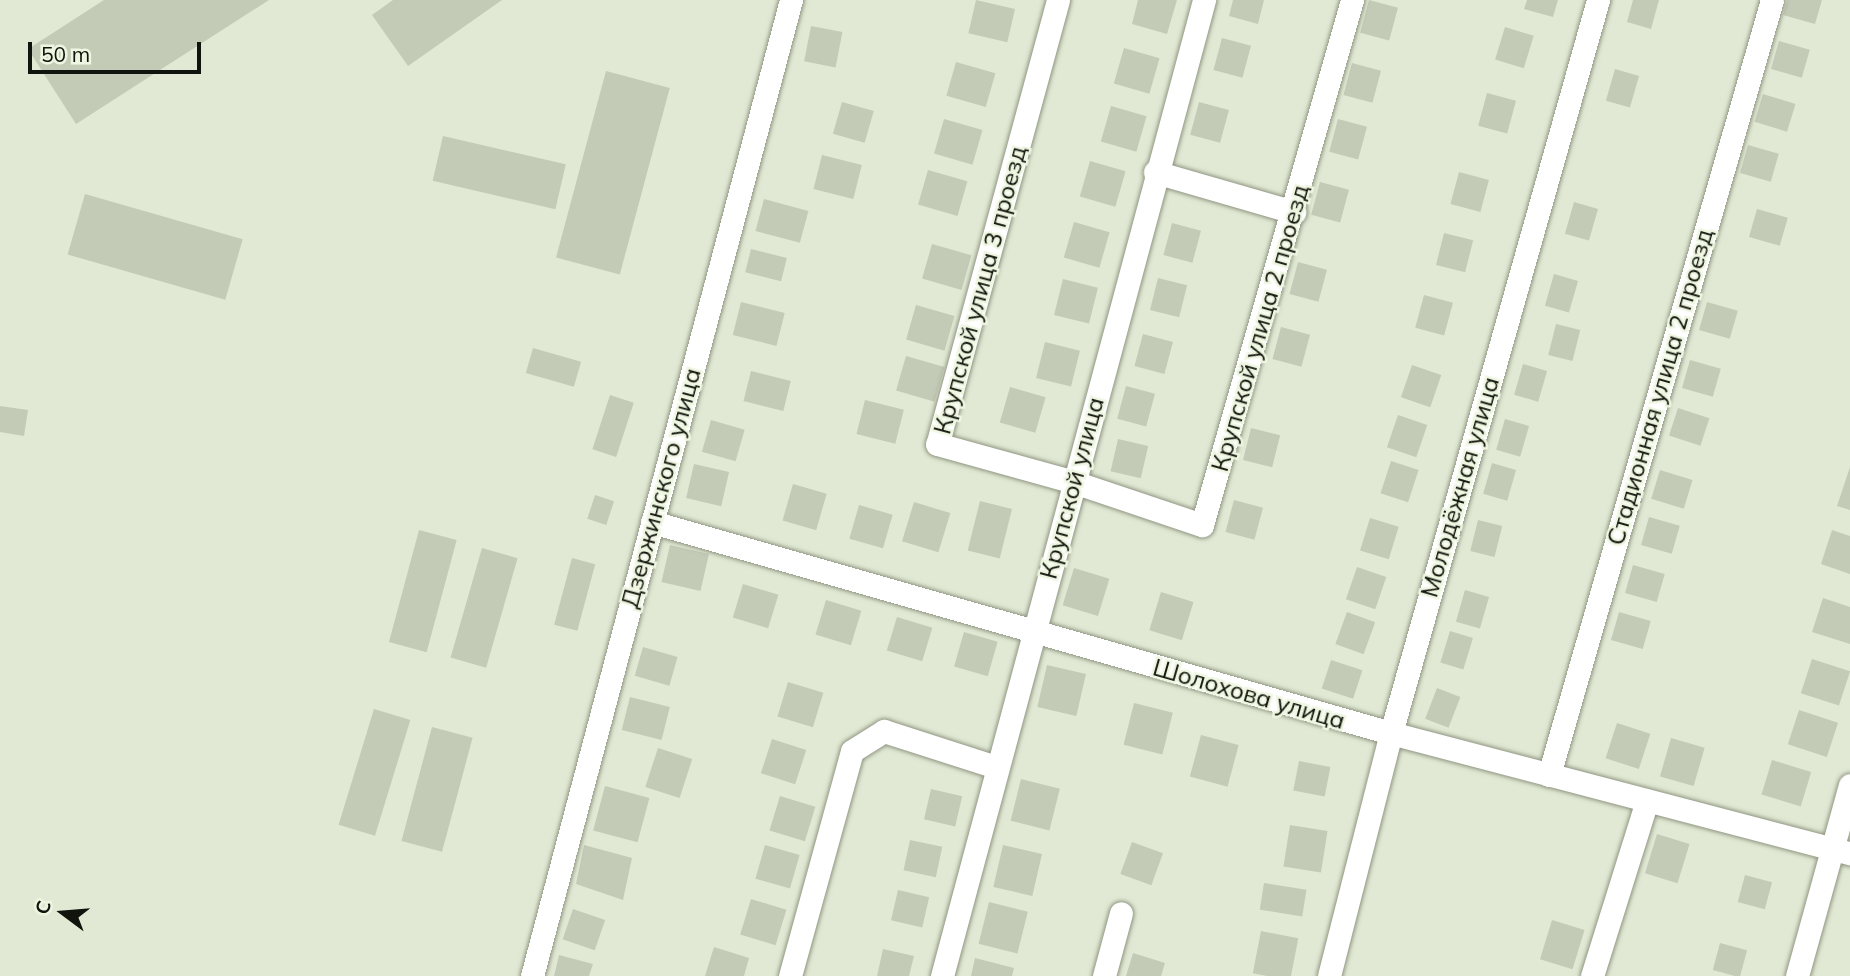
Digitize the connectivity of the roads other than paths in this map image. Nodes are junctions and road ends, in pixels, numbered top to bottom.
1 (791, 0) edge
2 (1058, 0) edge
3 (1204, 0) edge
4 (1352, 0) edge
5 (1598, 0) edge
6 (1772, 0) edge
7 (1155, 172) junction
8 (1294, 212) junction
9 (1074, 482) junction
10 (652, 522) junction
11 (1034, 634) junction
12 (1391, 733) junction
13 (996, 767) junction
14 (1549, 775) junction
15 (1850, 785) edge
16 (1647, 800) junction
17 (1841, 850) edge
18 (1121, 914) dead end
19 (532, 976) edge
20 (790, 976) edge
21 (942, 976) edge
22 (1104, 976) edge
23 (1329, 976) edge
24 (1592, 976) edge
25 (1797, 976) edge

1 - 10 street, Дзержинского улица
2 - 9 street, Крупской улица 3 проезд
3 - 7 street, Крупской улица
4 - 8 street, Крупской улица 2 проезд
5 - 12 street, Молодёжная улица
6 - 14 street, Стадионная улица 2 проезд
7 - 8 street
7 - 9 street, Крупской улица
8 - 9 street, Крупской улица 2 проезд
9 - 11 street, Крупской улица
10 - 11 street, Шолохова улица
10 - 19 street, Дзержинского улица
11 - 12 street, Шолохова улица
11 - 13 street, Крупской улица
12 - 14 street, Шолохова улица
12 - 23 street, Молодёжная улица
13 - 20 street
13 - 21 street, Крупской улица
14 - 16 street, Шолохова улица
15 - 17 street
16 - 17 street, Шолохова улица
16 - 24 street
17 - 25 street
18 - 22 street

